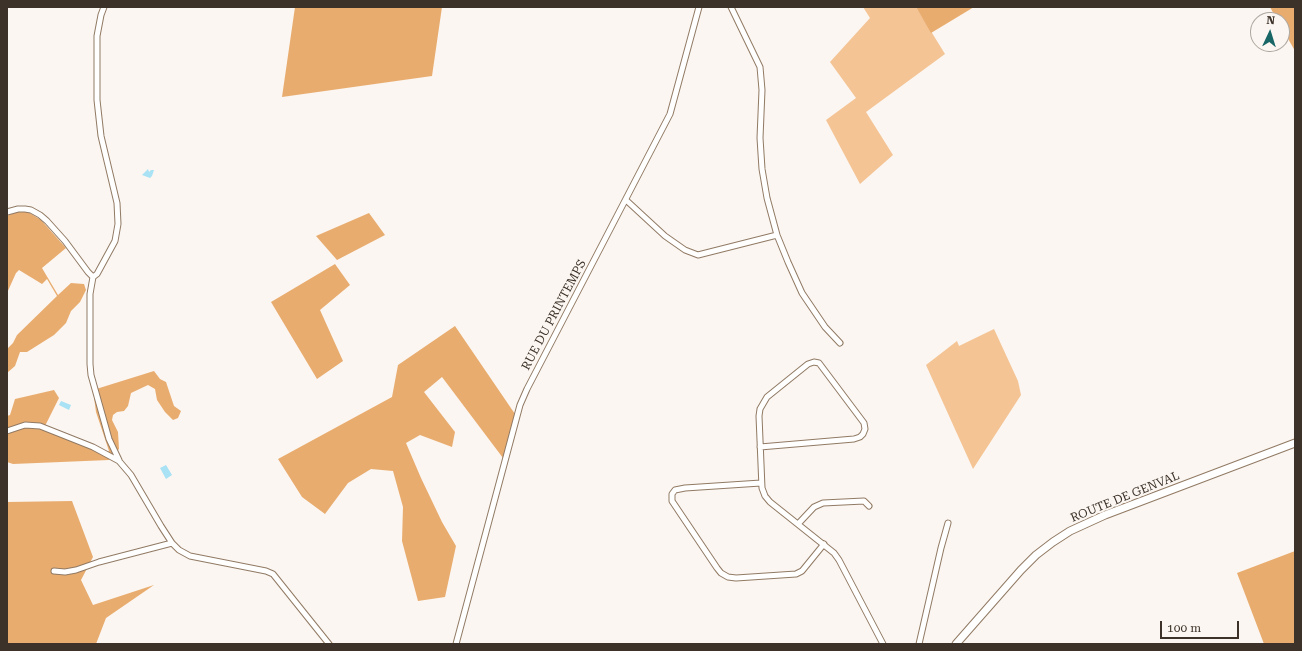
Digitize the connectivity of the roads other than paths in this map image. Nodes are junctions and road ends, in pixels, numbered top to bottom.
1 (104, 7) edge
2 (699, 7) edge
3 (731, 7) edge
4 (626, 200) junction
5 (7, 212) edge
6 (777, 235) junction
7 (93, 276) junction
8 (840, 343) dead end
9 (7, 431) edge
10 (1295, 443) edge
11 (760, 447) junction
12 (119, 461) junction
13 (761, 483) junction
14 (869, 506) dead end
15 (948, 523) dead end
16 (798, 524) junction
17 (172, 543) junction
18 (824, 544) junction
19 (54, 571) dead end
20 (329, 644) edge
21 (456, 644) edge
22 (883, 644) edge
23 (919, 644) edge
24 (956, 644) edge

1 - 7 street
2 - 4 street, RUE DU PRINTEMPS
3 - 6 street
4 - 6 street
4 - 21 street, RUE DU PRINTEMPS
5 - 7 street
6 - 8 street
7 - 12 street
9 - 12 street
10 - 24 main road, ROUTE DE GENVAL
11 - 11 street
11 - 13 street
12 - 17 street
13 - 16 street
13 - 18 street
14 - 16 street
15 - 23 street
16 - 18 street
17 - 19 street
17 - 20 street
18 - 22 street

